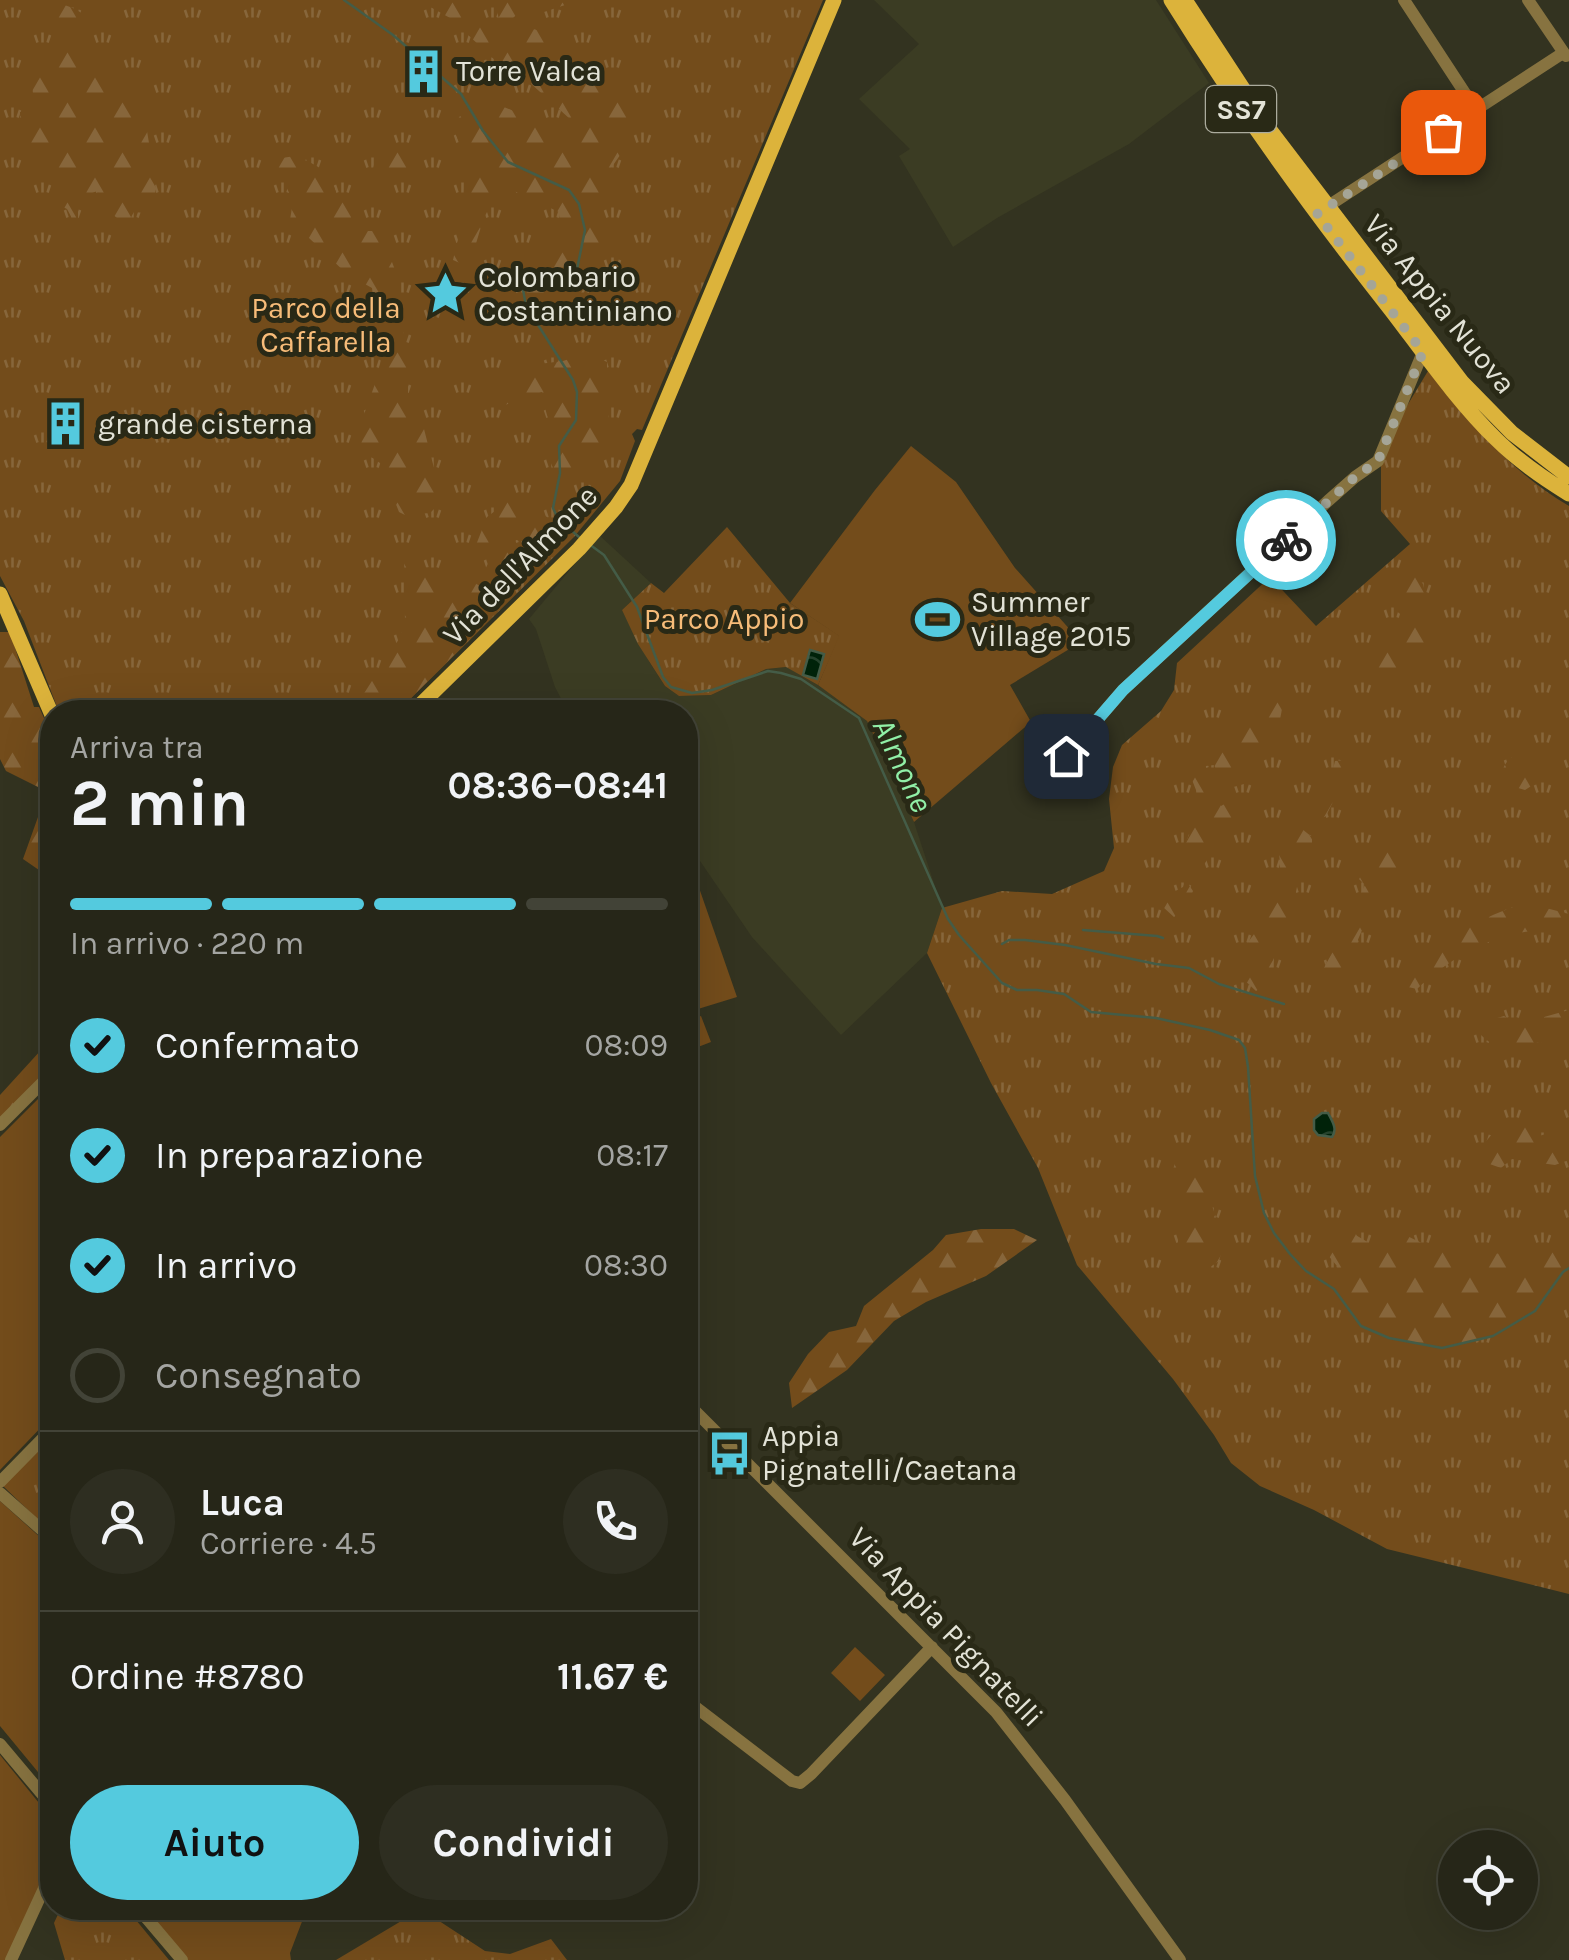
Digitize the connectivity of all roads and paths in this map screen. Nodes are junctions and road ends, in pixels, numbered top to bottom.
1 (834, 0) edge
2 (1171, 0) edge
3 (1185, 0) edge
4 (1404, 0) edge
5 (1528, 0) edge
6 (1566, 55) edge
7 (1476, 110) junction
8 (1322, 210) junction
9 (1423, 352) junction
10 (1569, 476) edge
11 (1569, 494) edge
12 (0, 594) edge
13 (46, 700) edge
14 (425, 700) edge
15 (1066, 756) dead end
16 (40, 1084) edge
17 (0, 1125) edge
18 (698, 1413) edge
19 (40, 1441) edge
20 (0, 1482) edge
21 (0, 1493) edge
22 (40, 1528) edge
23 (932, 1647) junction
24 (698, 1709) edge
25 (0, 1744) edge
26 (40, 1792) edge
27 (40, 1897) edge
28 (148, 1920) edge
29 (11, 1960) edge
30 (182, 1960) edge
31 (1180, 1960) edge

1 - 14 main road, Via dell'Almone
2 - 8 main road, Via Appia Nuova / SS7
3 - 8 main road, Via Appia Nuova / SS7
4 - 7 street
5 - 6 street
6 - 7 street
7 - 8 street
8 - 9 main road, Via Appia Nuova / SS7
8 - 10 main road, Via Appia Nuova / SS7
9 - 11 main road, Via Appia Nuova / SS7
9 - 15 street
12 - 13 main road
16 - 17 street
18 - 23 street, Via Appia Pignatelli
19 - 20 street
21 - 22 street
23 - 24 street
23 - 31 street, Via Appia Pignatelli
25 - 26 street
27 - 29 street
28 - 30 street

